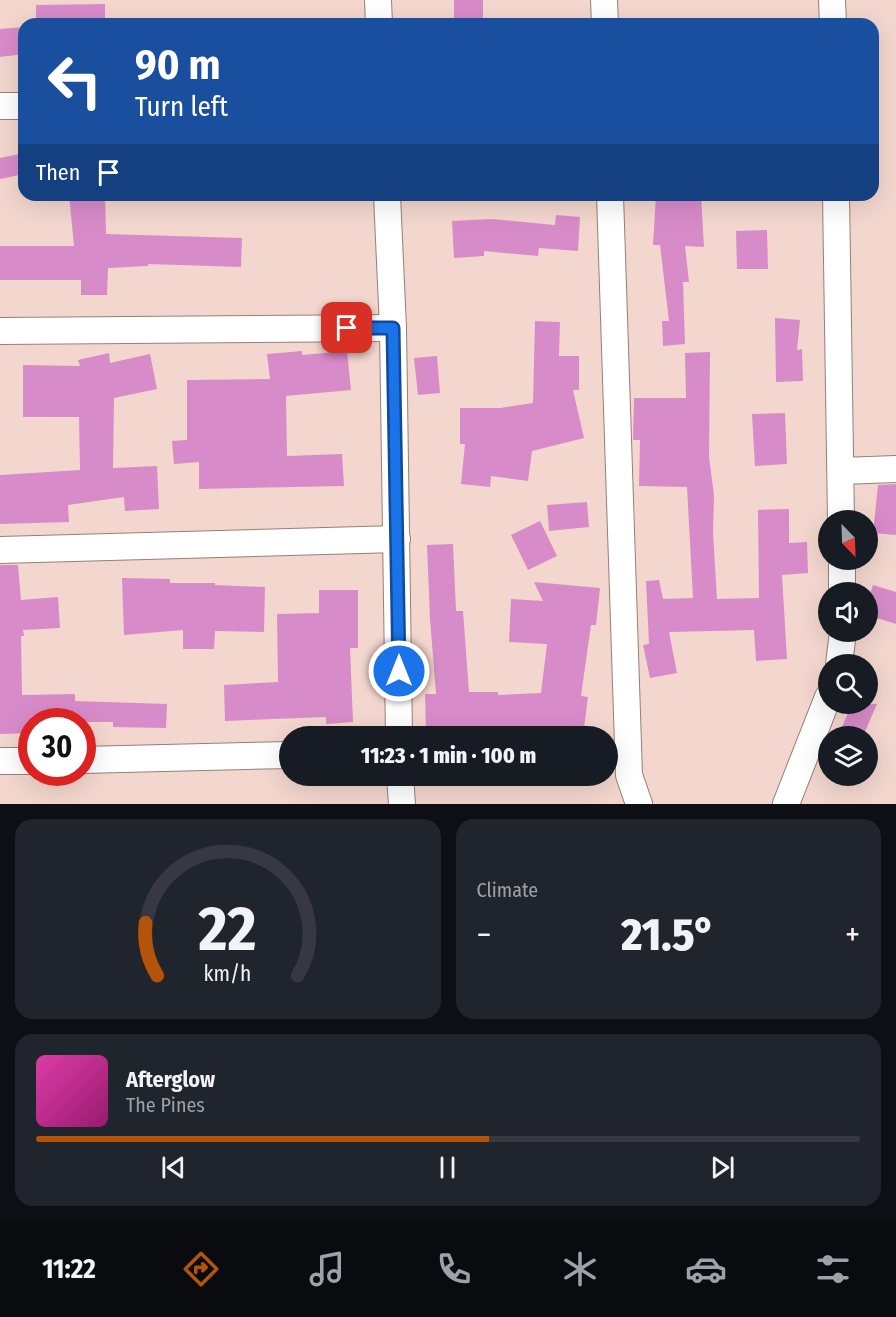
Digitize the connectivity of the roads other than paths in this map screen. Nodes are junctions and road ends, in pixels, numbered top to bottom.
1 (378, 0) edge
2 (604, 0) edge
3 (832, 0) edge
4 (379, 18) edge
5 (605, 18) edge
6 (833, 18) edge
7 (0, 106) edge
8 (18, 106) edge
9 (387, 201) edge
10 (610, 201) edge
11 (836, 201) edge
12 (393, 328) junction
13 (0, 331) edge
14 (896, 469) edge
15 (841, 471) junction
16 (842, 510) edge
17 (398, 539) junction
18 (0, 549) edge
19 (821, 714) edge
20 (399, 726) edge
21 (279, 755) edge
22 (96, 760) edge
23 (0, 761) edge
24 (18, 761) edge
25 (401, 786) edge
26 (402, 804) edge
27 (639, 804) edge
28 (786, 804) edge

1 - 4 street
2 - 5 street
3 - 6 street
7 - 8 street
9 - 12 street
10 - 27 street
11 - 15 street
12 - 13 street
12 - 17 street
14 - 15 street
15 - 16 street
17 - 18 street
17 - 20 street
19 - 28 street
21 - 22 street
23 - 24 street
25 - 26 street

